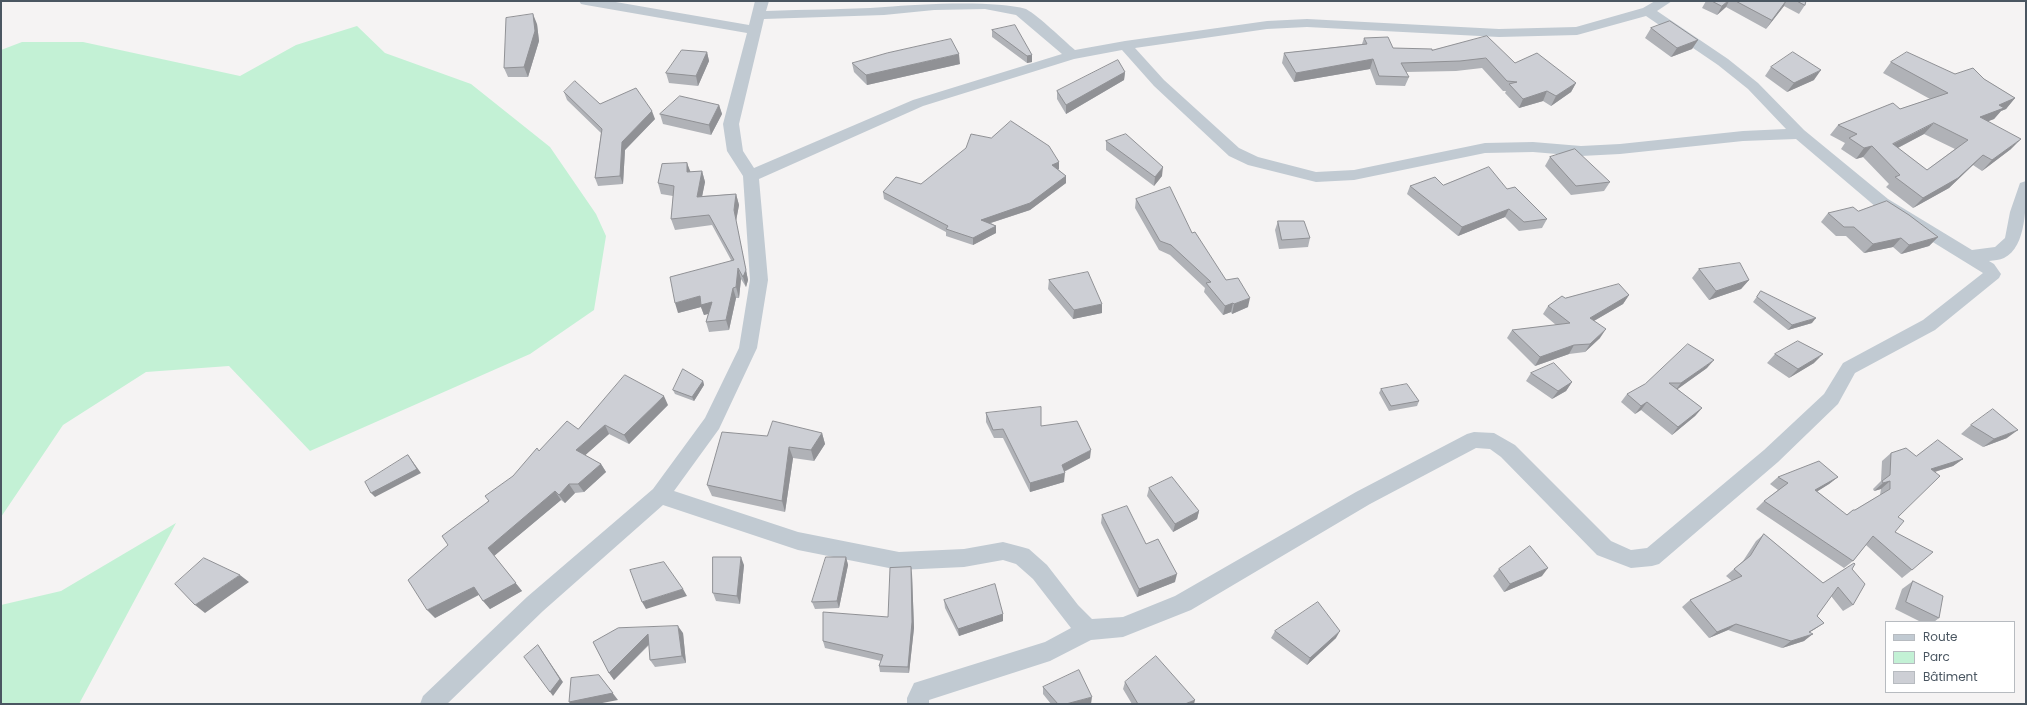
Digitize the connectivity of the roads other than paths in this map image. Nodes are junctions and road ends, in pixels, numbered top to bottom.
1 (586, 1) edge
2 (1665, 1) edge
3 (1648, 11) junction
4 (758, 15) edge
5 (1125, 45) junction
6 (1072, 56) junction
7 (1799, 134) junction
8 (751, 176) junction
9 (2026, 187) edge
10 (2022, 214) edge
11 (1968, 257) junction
12 (660, 495) junction
13 (1088, 630) junction
14 (431, 704) edge
15 (918, 704) edge

1 - 4 street
2 - 3 street
3 - 5 street
3 - 7 street
4 - 6 street
4 - 8 street
5 - 6 street
5 - 7 street
6 - 8 street
7 - 11 street
8 - 12 street
9 - 10 street
10 - 11 street
11 - 13 street
12 - 13 street
12 - 14 street
13 - 15 street

